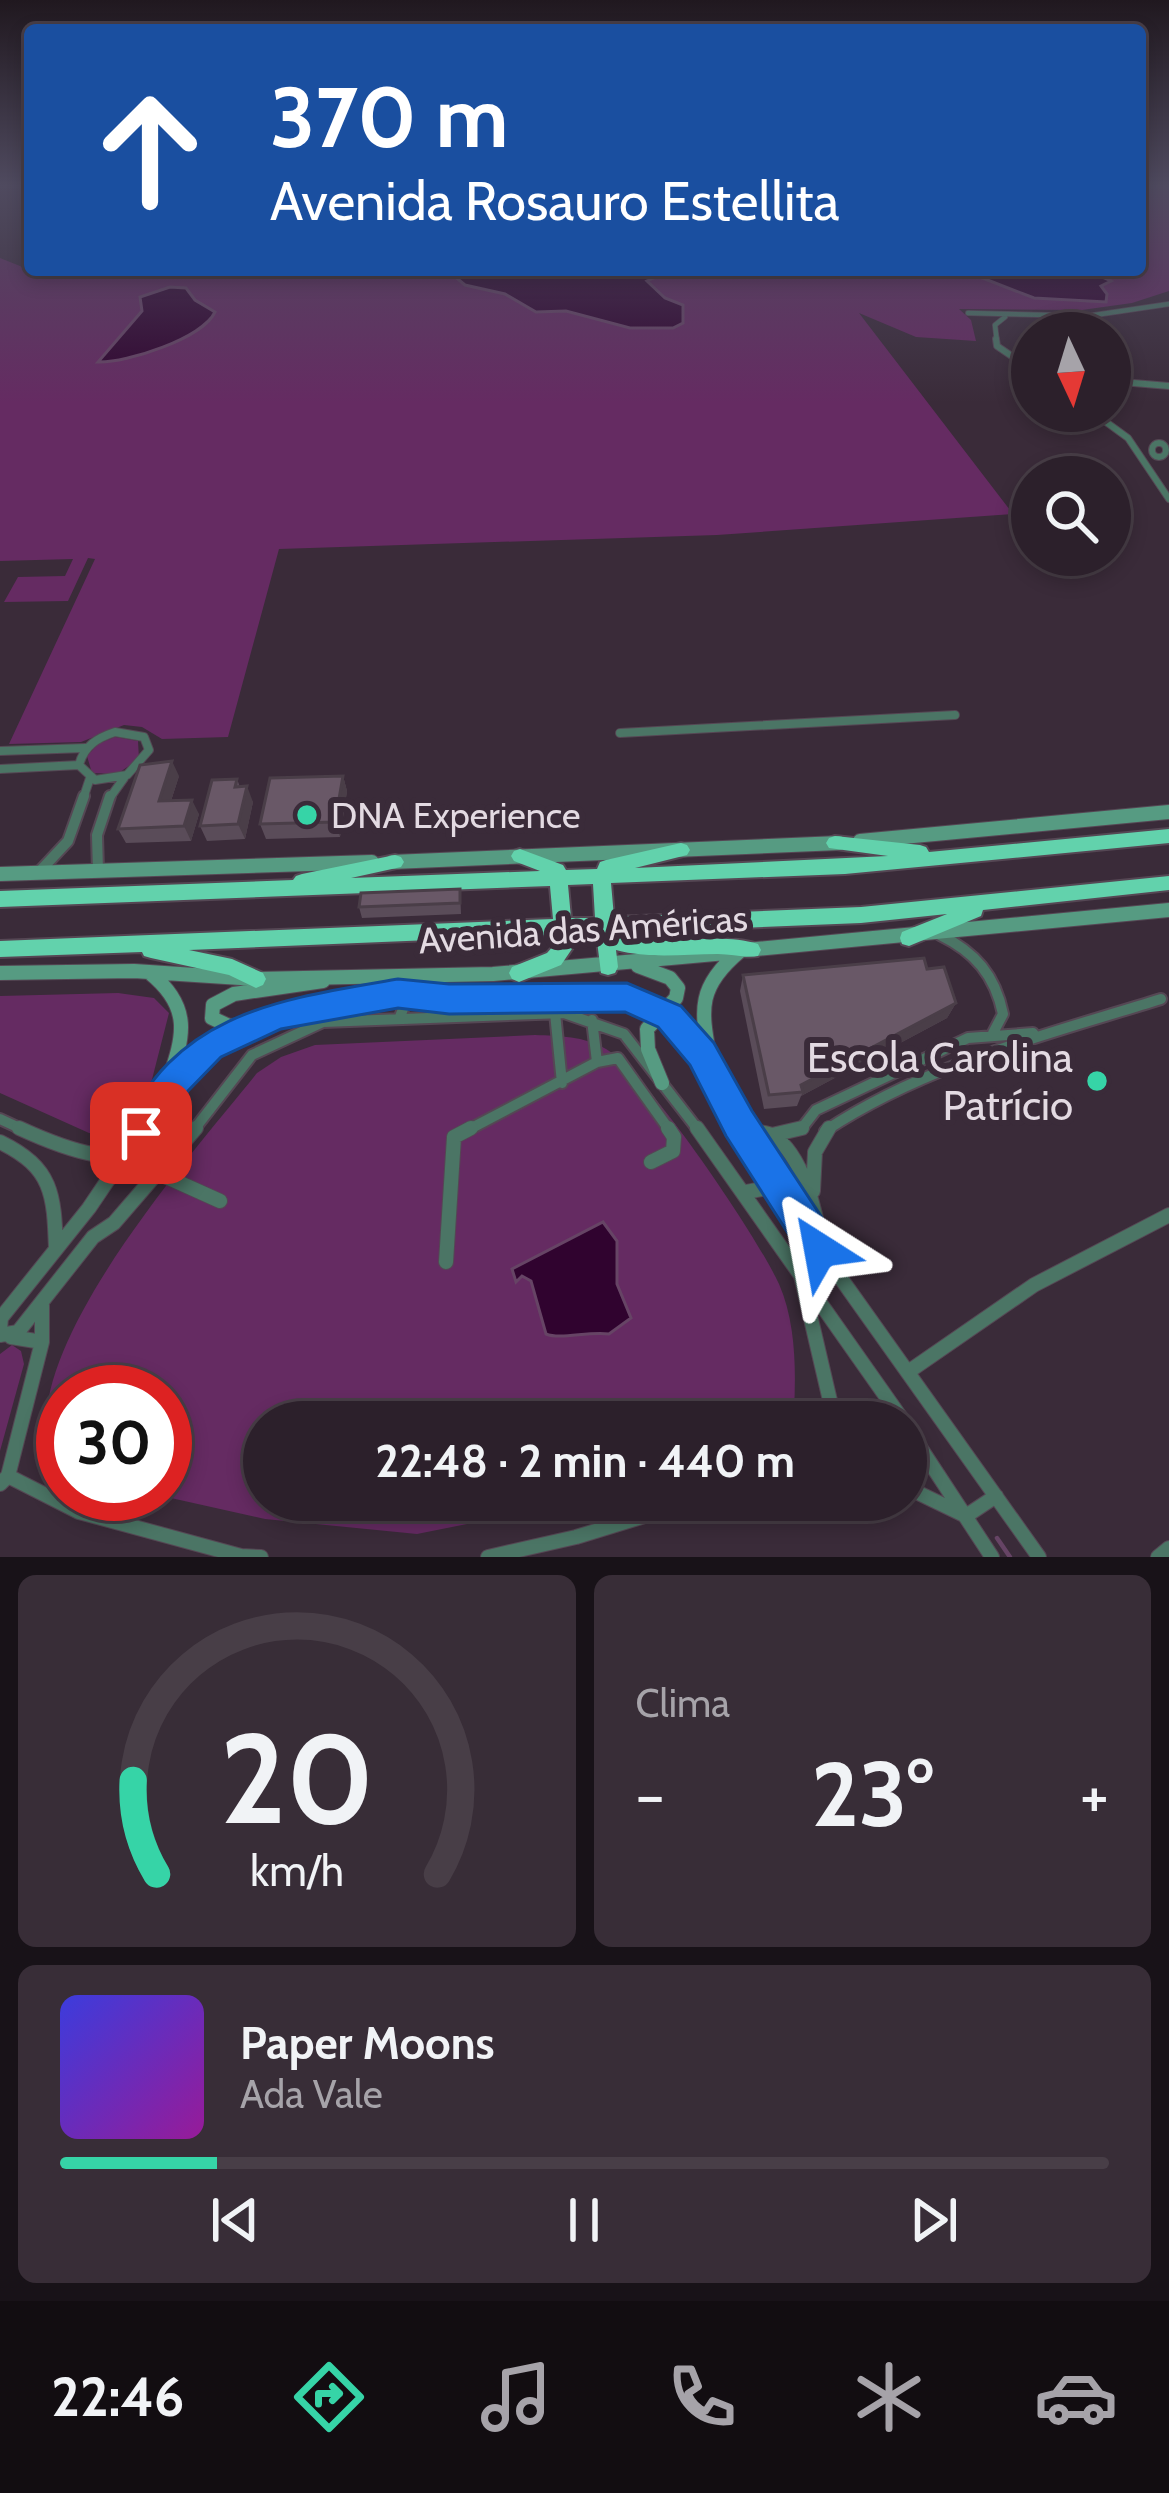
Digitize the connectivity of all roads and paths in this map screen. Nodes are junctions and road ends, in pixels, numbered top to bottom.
1 (1169, 304) edge
2 (968, 313) dead end
3 (1005, 317) junction
4 (1011, 356) edge
5 (1131, 383) edge
6 (1169, 386) edge
7 (1120, 432) edge
8 (1128, 438) junction
9 (1166, 451) edge
10 (1147, 469) junction
11 (1169, 499) edge
12 (955, 715) dead end
13 (620, 733) dead end
14 (86, 748) junction
15 (0, 751) edge
16 (79, 765) junction
17 (0, 769) edge
18 (128, 775) junction
19 (90, 778) junction
20 (1169, 812) edge
21 (1169, 836) edge
22 (82, 843) junction
23 (835, 843) junction
24 (681, 850) junction
25 (520, 856) junction
26 (957, 857) junction
27 (395, 862) junction
28 (98, 871) junction
29 (36, 873) junction
30 (0, 874) edge
31 (603, 878) junction
32 (561, 879) junction
33 (1169, 884) edge
34 (271, 890) junction
35 (0, 898) edge
36 (1018, 900) junction
37 (1169, 910) edge
38 (567, 926) junction
39 (606, 931) junction
40 (940, 935) junction
41 (909, 938) junction
42 (84, 946) junction
43 (0, 949) edge
44 (746, 950) junction
45 (631, 964) junction
46 (608, 967) junction
47 (149, 972) junction
48 (0, 973) edge
49 (519, 973) junction
50 (332, 977) junction
51 (256, 979) junction
52 (572, 996) junction
53 (357, 999) junction
54 (1161, 999) dead end
55 (662, 1011) junction
56 (556, 1013) junction
57 (462, 1016) junction
58 (398, 1019) junction
59 (592, 1021) junction
60 (248, 1025) junction
61 (993, 1033) junction
62 (1045, 1033) junction
63 (968, 1038) junction
64 (978, 1056) junction
65 (597, 1061) junction
66 (712, 1071) junction
67 (562, 1083) junction
68 (662, 1083) junction
69 (164, 1095) junction
70 (0, 1120) edge
71 (739, 1124) junction
72 (802, 1128) junction
73 (772, 1135) junction
74 (0, 1142) edge
75 (818, 1142) junction
76 (180, 1148) junction
77 (122, 1162) junction
78 (651, 1162) dead end
79 (160, 1174) junction
80 (778, 1186) junction
81 (813, 1191) junction
82 (746, 1192) junction
83 (220, 1201) dead end
84 (89, 1208) junction
85 (1169, 1214) edge
86 (114, 1223) junction
87 (56, 1249) junction
88 (820, 1250) junction
89 (446, 1262) dead end
90 (799, 1267) junction
91 (42, 1304) junction
92 (0, 1332) edge
93 (42, 1342) junction
94 (908, 1372) junction
95 (830, 1401) edge
96 (889, 1401) edge
97 (927, 1457) edge
98 (4, 1480) edge
99 (996, 1496) junction
100 (927, 1497) edge
101 (966, 1516) junction
102 (628, 1521) edge
103 (1169, 1548) edge
104 (261, 1557) edge
105 (488, 1557) edge
106 (992, 1557) edge
107 (1040, 1557) edge
108 (1158, 1557) edge

1 - 3 street
2 - 3 street
3 - 4 street
5 - 6 street
7 - 8 street
8 - 9 street
8 - 10 street
9 - 10 street
10 - 11 street
12 - 13 street
14 - 15 street
14 - 16 street
14 - 18 street
16 - 17 street
16 - 19 street
18 - 19 street
18 - 22 street
19 - 22 street
20 - 23 main road, Avenida das Américas
21 - 26 highway, Avenida das Américas
22 - 28 street
22 - 29 street
23 - 24 main road, Avenida das Américas
23 - 26 highway
24 - 25 main road, Avenida das Américas
24 - 31 highway
25 - 27 main road, Avenida das Américas
25 - 32 highway
26 - 31 highway, Avenida das Américas
27 - 28 main road, Avenida das Américas
27 - 34 highway
28 - 29 main road, Avenida das Américas
29 - 30 main road, Avenida das Américas
31 - 32 highway, Avenida das Américas
31 - 39 highway
32 - 34 highway, Avenida das Américas
32 - 38 highway
33 - 36 highway, Avenida das Américas
34 - 35 highway, Avenida das Américas
36 - 39 highway, Avenida das Américas
36 - 41 highway
37 - 40 main road, Avenida das Américas
38 - 39 highway, Avenida das Américas
38 - 42 highway, Avenida das Américas
38 - 49 highway
39 - 44 highway
39 - 46 highway
40 - 41 main road, Avenida das Américas
40 - 61 street
41 - 44 main road, Avenida das Américas
42 - 43 highway, Avenida das Américas
42 - 51 highway
44 - 45 main road, Avenida das Américas
44 - 66 main road
45 - 46 main road, Avenida das Américas
45 - 55 main road
46 - 49 main road, Avenida das Américas
47 - 48 main road, Avenida das Américas
47 - 51 main road, Avenida das Américas
47 - 69 main road
49 - 50 main road, Avenida das Américas
50 - 51 main road, Avenida das Américas
50 - 60 main road
52 - 53 street
52 - 55 street
52 - 57 street
53 - 58 street
53 - 60 street
54 - 62 street
55 - 66 street
55 - 68 main road
56 - 57 street
56 - 59 street
56 - 67 street
57 - 58 street
58 - 76 street
59 - 65 street
59 - 68 street
60 - 69 street
61 - 62 street
61 - 63 street
62 - 64 street
63 - 64 street
63 - 72 street
64 - 75 street
65 - 67 street
65 - 78 street
66 - 71 street
67 - 89 street
68 - 82 street
69 - 77 street
70 - 77 street
71 - 73 street
71 - 80 street
72 - 73 street
72 - 75 street
73 - 81 street
74 - 87 street
75 - 81 street
76 - 77 street
76 - 79 street
77 - 84 street
79 - 83 street
79 - 86 street
80 - 82 street
80 - 88 street
81 - 88 street
82 - 90 street
84 - 86 street
84 - 87 street
85 - 94 street
86 - 91 street
87 - 92 street
88 - 94 street
90 - 95 street
90 - 96 street
91 - 92 street
91 - 93 street
92 - 93 street
93 - 98 street
94 - 99 street
97 - 101 street
98 - 104 street
99 - 101 street
99 - 107 street
100 - 101 street
101 - 106 street
102 - 105 street
103 - 108 street

